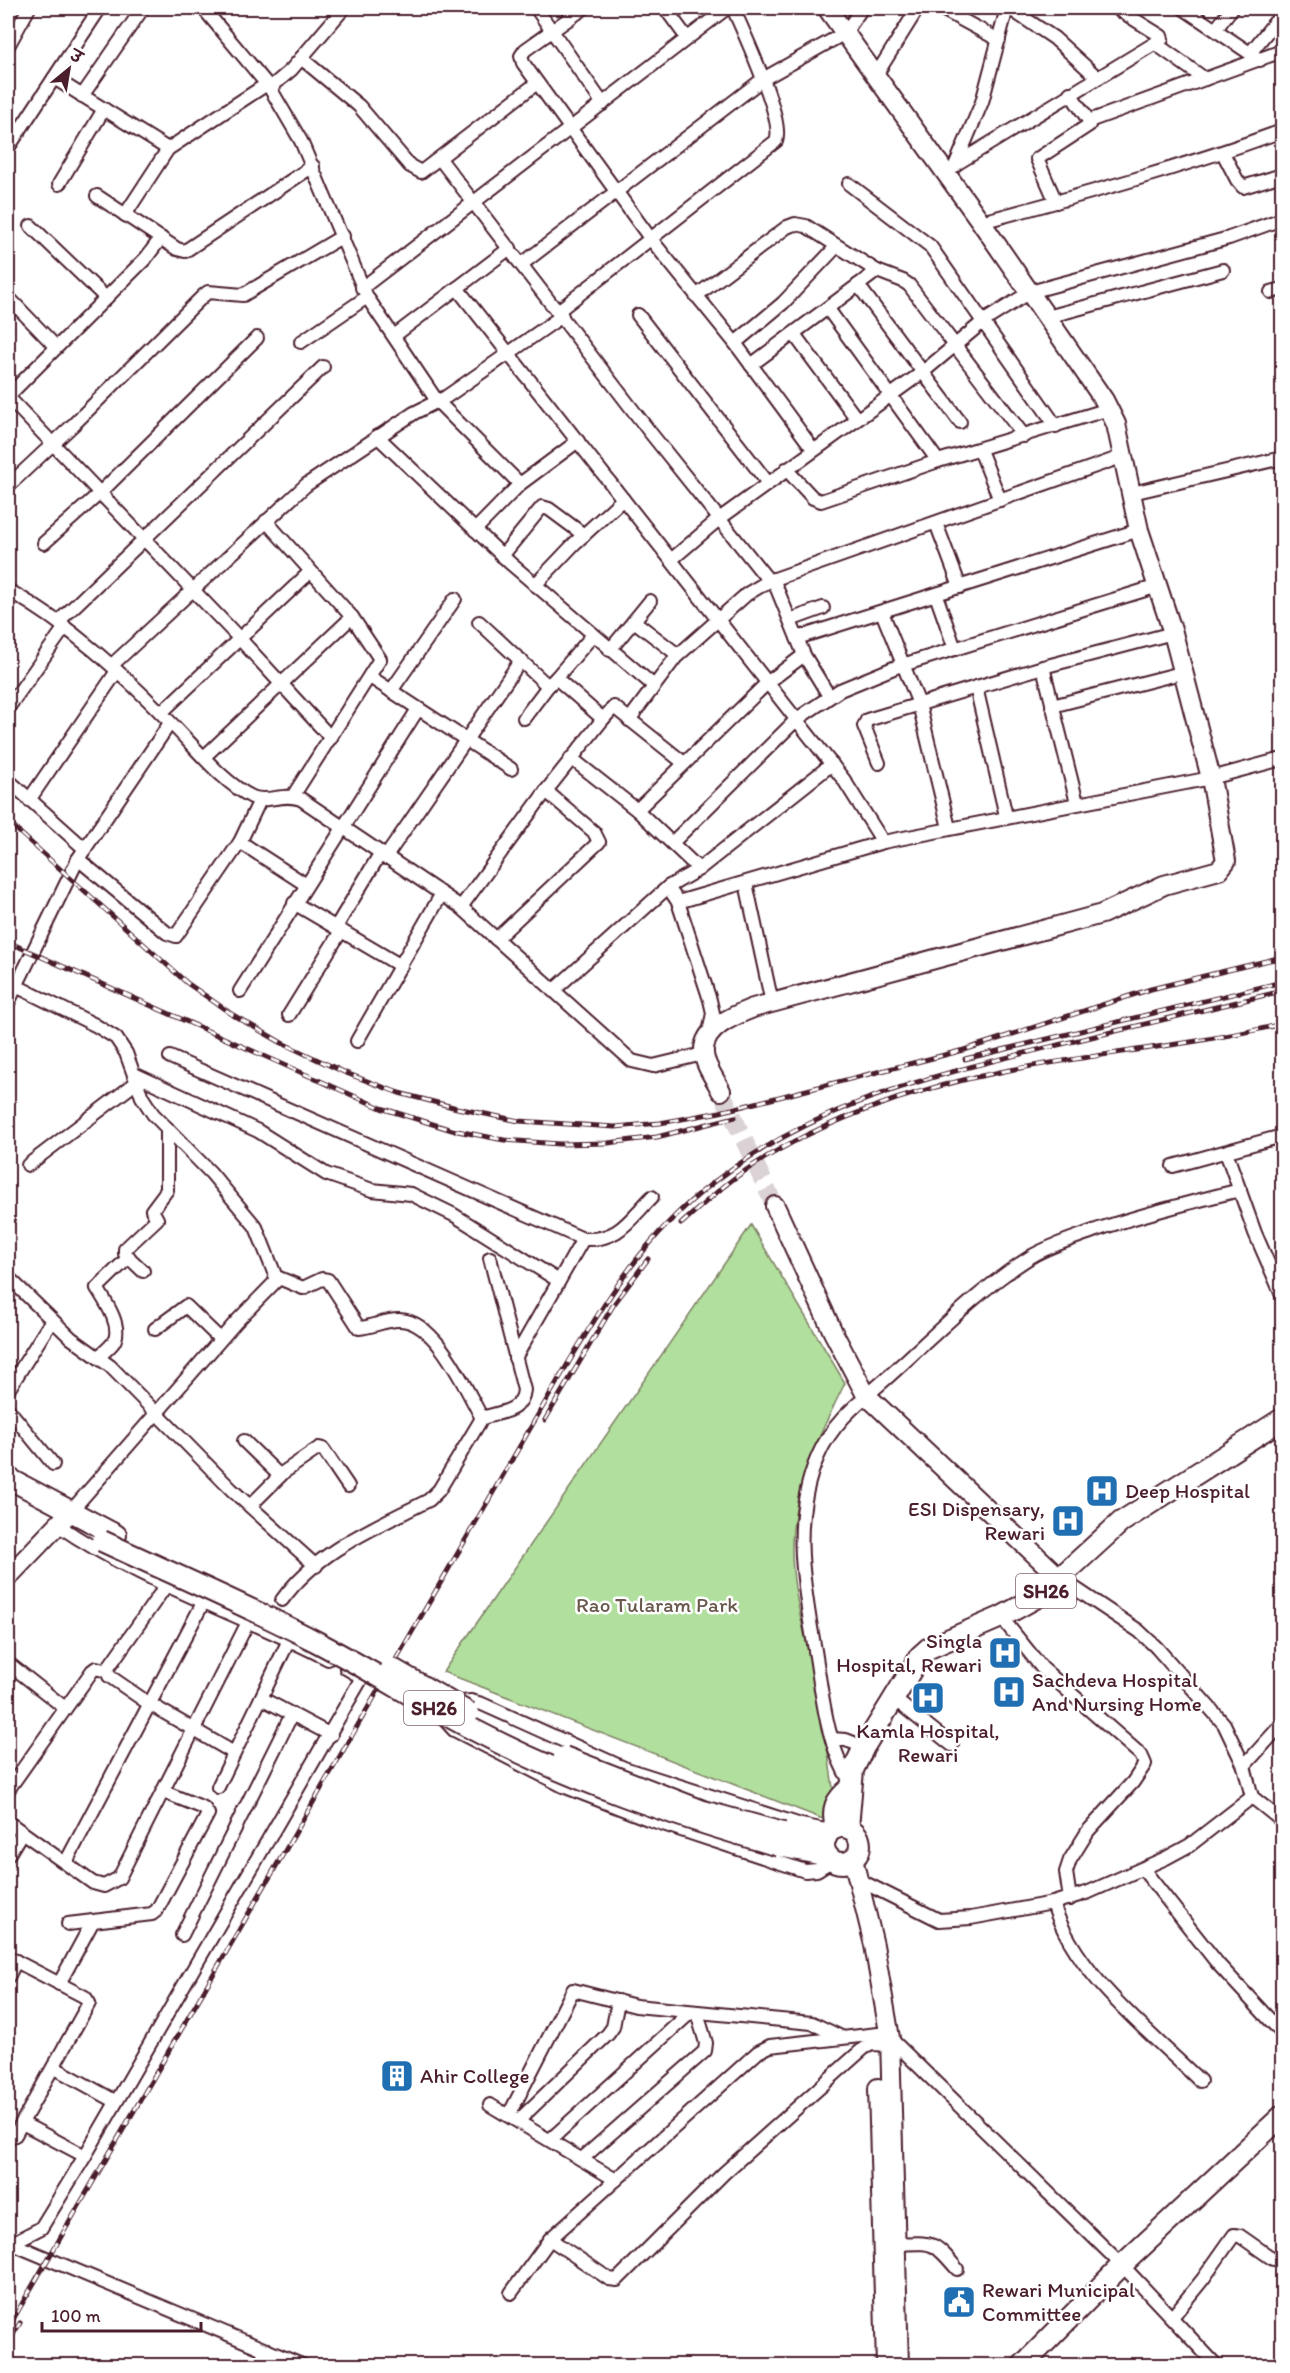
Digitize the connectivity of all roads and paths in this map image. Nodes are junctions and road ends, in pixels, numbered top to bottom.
1 (29, 8) edge
2 (100, 8) edge
3 (143, 8) edge
4 (203, 8) edge
5 (344, 8) edge
6 (536, 8) edge
7 (584, 8) edge
8 (665, 8) edge
9 (727, 8) edge
10 (733, 8) edge
11 (827, 8) edge
12 (862, 8) edge
13 (918, 8) edge
14 (940, 8) edge
15 (1008, 8) edge
16 (1116, 8) edge
17 (1183, 8) edge
18 (1232, 8) edge
19 (1275, 22) dead end
20 (1216, 29) junction
21 (553, 30) junction
22 (845, 33) junction
23 (687, 38) junction
24 (999, 40) junction
25 (1156, 44) junction
26 (8, 46) edge
27 (1282, 51) edge
28 (1256, 56) junction
29 (301, 58) junction
30 (876, 75) junction
31 (54, 78) junction
32 (1098, 78) junction
33 (764, 79) junction
34 (1205, 79) junction
35 (537, 83) junction
36 (269, 86) junction
37 (1070, 93) junction
38 (82, 96) junction
39 (603, 104) junction
40 (104, 109) junction
41 (1089, 121) junction
42 (571, 129) junction
43 (1282, 131) edge
44 (8, 148) edge
45 (168, 149) junction
46 (1223, 153) junction
47 (440, 159) junction
48 (313, 166) junction
49 (953, 171) junction
50 (1282, 175) edge
51 (59, 184) dead end
52 (849, 184) dead end
53 (617, 192) junction
54 (97, 196) dead end
55 (1056, 202) junction
56 (476, 204) junction
57 (125, 214) junction
58 (1282, 219) edge
59 (981, 222) junction
60 (31, 226) dead end
61 (343, 236) junction
62 (161, 238) junction
63 (650, 238) junction
64 (837, 246) junction
65 (510, 248) junction
66 (522, 264) junction
67 (1223, 270) dead end
68 (877, 271) junction
69 (858, 285) junction
70 (457, 288) junction
71 (365, 292) junction
72 (1030, 292) junction
73 (696, 296) junction
74 (8, 297) edge
75 (106, 298) junction
76 (828, 309) junction
77 (560, 314) junction
78 (638, 315) dead end
79 (1047, 317) junction
80 (984, 321) junction
81 (794, 334) junction
82 (394, 336) junction
83 (257, 338) dead end
84 (301, 342) dead end
85 (735, 343) junction
86 (956, 346) junction
87 (57, 347) junction
88 (509, 353) junction
89 (751, 365) junction
90 (322, 367) dead end
91 (922, 372) junction
92 (888, 394) junction
93 (8, 397) edge
94 (437, 401) junction
95 (1109, 409) junction
96 (856, 418) junction
97 (960, 422) dead end
98 (1056, 426) junction
99 (377, 436) junction
100 (1024, 436) junction
101 (578, 441) junction
102 (52, 445) junction
103 (813, 449) junction
104 (980, 450) junction
105 (1124, 456) junction
106 (1282, 458) edge
107 (938, 461) junction
108 (786, 469) junction
109 (768, 483) junction
110 (519, 484) junction
111 (8, 486) edge
112 (100, 493) junction
113 (1132, 493) junction
114 (623, 499) junction
115 (1000, 500) junction
116 (720, 519) junction
117 (266, 521) junction
118 (936, 524) junction
119 (475, 530) junction
120 (1139, 530) junction
121 (584, 535) junction
122 (145, 540) junction
123 (44, 543) dead end
124 (502, 556) junction
125 (671, 560) junction
126 (310, 572) junction
127 (771, 580) junction
128 (535, 585) junction
129 (1158, 586) junction
130 (960, 587) junction
131 (192, 588) junction
132 (8, 590) edge
133 (936, 595) junction
134 (455, 599) dead end
135 (650, 601) dead end
136 (823, 608) dead end
137 (882, 612) junction
138 (352, 617) junction
139 (717, 619) junction
140 (790, 620) junction
141 (634, 621) junction
142 (479, 622) dead end
143 (61, 624) junction
144 (1173, 633) junction
145 (593, 635) junction
146 (797, 638) junction
147 (240, 639) junction
148 (955, 649) junction
149 (610, 650) junction
150 (678, 655) junction
151 (804, 655) junction
152 (521, 660) junction
153 (904, 665) junction
154 (1043, 666) junction
155 (115, 668) junction
156 (1181, 673) junction
157 (370, 677) junction
158 (552, 682) junction
159 (282, 683) junction
160 (767, 683) junction
161 (654, 686) junction
162 (976, 687) junction
163 (391, 691) junction
164 (829, 696) junction
165 (919, 704) junction
166 (1052, 706) junction
167 (8, 708) edge
168 (418, 709) junction
169 (161, 713) junction
170 (524, 718) dead end
171 (603, 719) junction
172 (797, 719) junction
173 (629, 720) junction
174 (170, 723) junction
175 (331, 738) junction
176 (465, 740) junction
177 (204, 757) junction
178 (571, 758) junction
179 (1282, 759) edge
180 (684, 763) junction
181 (879, 763) dead end
182 (831, 764) junction
183 (510, 769) dead end
184 (1211, 778) junction
185 (8, 780) edge
186 (546, 791) junction
187 (293, 796) junction
188 (29, 800) junction
189 (260, 800) junction
190 (1077, 803) junction
191 (636, 810) junction
192 (1006, 816) junction
193 (949, 828) junction
194 (342, 829) junction
195 (240, 842) junction
196 (673, 842) junction
197 (883, 842) junction
198 (81, 854) junction
199 (383, 856) junction
200 (699, 870) junction
201 (746, 883) junction
202 (305, 885) junction
203 (668, 887) junction
204 (441, 895) junction
205 (678, 902) junction
206 (294, 903) junction
207 (461, 907) junction
208 (338, 929) junction
209 (496, 939) junction
210 (401, 966) junction
211 (12, 984) edge
212 (240, 991) dead end
213 (552, 991) junction
214 (8, 1003) edge
215 (772, 1003) junction
216 (289, 1015) dead end
217 (709, 1035) junction
218 (357, 1041) dead end
219 (704, 1054) junction
220 (170, 1057) dead end
221 (136, 1078) junction
222 (721, 1091) tunnel mouth
223 (167, 1128) junction
224 (1282, 1136) edge
225 (1226, 1152) junction
226 (28, 1165) dead end
227 (1173, 1166) dead end
228 (1240, 1190) junction
229 (652, 1197) dead end
230 (775, 1206) tunnel mouth
231 (584, 1239) junction
232 (129, 1257) junction
233 (490, 1258) dead end
234 (143, 1271) dead end
235 (8, 1277) edge
236 (277, 1280) junction
237 (559, 1281) junction
238 (1282, 1295) edge
239 (52, 1320) junction
240 (155, 1329) dead end
241 (220, 1339) junction
242 (98, 1357) junction
243 (515, 1358) junction
244 (8, 1390) edge
245 (866, 1395) junction
246 (8, 1409) edge
247 (156, 1412) junction
248 (482, 1418) junction
249 (1282, 1419) edge
250 (244, 1441) dead end
251 (53, 1464) dead end
252 (280, 1476) junction
253 (8, 1478) edge
254 (348, 1486) dead end
255 (8, 1490) edge
256 (250, 1506) junction
257 (64, 1518) junction
258 (316, 1566) junction
259 (8, 1577) edge
260 (1061, 1579) junction
261 (167, 1584) junction
262 (282, 1600) dead end
263 (204, 1601) junction
264 (1001, 1617) junction
265 (248, 1622) junction
266 (289, 1640) junction
267 (8, 1663) edge
268 (107, 1669) junction
269 (261, 1698) junction
270 (893, 1698) junction
271 (148, 1703) junction
272 (65, 1708) junction
273 (292, 1714) junction
274 (1282, 1724) edge
275 (194, 1731) junction
276 (331, 1735) junction
277 (832, 1739) junction
278 (952, 1745) dead end
279 (864, 1747) junction
280 (234, 1753) junction
281 (1244, 1766) junction
282 (851, 1785) junction
283 (218, 1787) dead end
284 (8, 1790) edge
285 (164, 1792) junction
286 (1252, 1797) junction
287 (1282, 1821) edge
288 (8, 1822) edge
289 (22, 1832) junction
290 (837, 1845) junction
291 (8, 1855) edge
292 (66, 1862) junction
293 (1143, 1869) junction
294 (859, 1880) junction
295 (1070, 1899) junction
296 (1053, 1904) junction
297 (93, 1921) junction
298 (68, 1924) dead end
299 (182, 1935) dead end
300 (12, 1959) edge
301 (8, 1977) edge
302 (59, 1984) junction
303 (618, 2001) junction
304 (694, 2013) junction
305 (1282, 2030) edge
306 (842, 2037) junction
307 (884, 2040) junction
308 (55, 2068) junction
309 (1200, 2081) dead end
310 (115, 2101) junction
311 (490, 2105) dead end
312 (513, 2118) junction
313 (1282, 2118) edge
314 (22, 2123) junction
315 (8, 2138) edge
316 (550, 2140) junction
317 (85, 2156) junction
318 (583, 2158) junction
319 (616, 2180) junction
320 (550, 2239) junction
321 (8, 2243) edge
322 (895, 2244) junction
323 (1282, 2253) edge
324 (1122, 2265) junction
325 (957, 2269) dead end
326 (511, 2293) dead end
327 (1173, 2316) junction
328 (267, 2349) junction
329 (257, 2366) edge
330 (304, 2366) edge
331 (886, 2366) edge
332 (899, 2366) edge
333 (1022, 2366) edge
334 (1217, 2366) edge

1 - 26 street
2 - 31 street
3 - 38 street
4 - 36 street
5 - 29 street
6 - 21 street
7 - 21 street
8 - 23 street
9 - 23 street
10 - 33 street
11 - 22 street
12 - 22 street
13 - 30 street
14 - 24 street
15 - 24 street
15 - 32 street
16 - 25 street
17 - 20 street
18 - 20 street
19 - 28 street
20 - 28 street
21 - 35 street
21 - 39 street
22 - 30 street
22 - 33 street
23 - 39 street
24 - 49 street
25 - 32 street
25 - 34 street
27 - 28 street
28 - 34 street
29 - 36 street
29 - 47 street
30 - 49 street
31 - 38 street
31 - 44 street
32 - 37 street
33 - 53 street
33 - 63 street
34 - 41 street
35 - 42 street
35 - 47 street
36 - 45 street
36 - 48 street
37 - 41 street
37 - 49 street
38 - 40 street
39 - 42 street
40 - 45 street
40 - 51 street
41 - 55 street
42 - 53 street
42 - 56 street
43 - 46 street
45 - 57 street
46 - 50 street
46 - 55 street
47 - 56 street
48 - 61 street
48 - 62 street
49 - 59 street
52 - 80 street
53 - 63 street
53 - 66 street
54 - 57 street
55 - 59 street
56 - 65 street
56 - 71 street
57 - 62 street
58 - 72 street
59 - 72 street
60 - 75 street
61 - 71 street
61 - 102 street
62 - 75 street
63 - 73 street
63 - 77 street
64 - 68 street
64 - 73 street
64 - 85 street
65 - 66 street
65 - 70 street
66 - 77 street
67 - 79 street
68 - 69 street
68 - 86 street
69 - 76 street
69 - 91 street
70 - 82 street
70 - 88 street
71 - 82 street
71 - 84 street
72 - 79 street
72 - 80 street
73 - 85 street
74 - 87 street
75 - 87 street
76 - 81 street
76 - 92 street
77 - 88 street
77 - 116 street
78 - 109 street
79 - 95 street
80 - 86 street
80 - 98 street
81 - 89 street
81 - 96 street
82 - 94 street
83 - 112 street
85 - 89 street
86 - 91 street
86 - 100 street
87 - 93 street
88 - 94 street
88 - 101 street
89 - 103 street
90 - 122 street
91 - 92 street
91 - 97 street
92 - 96 street
92 - 107 street
93 - 102 street
94 - 99 street
94 - 110 street
95 - 98 street
95 - 105 street
96 - 103 street
98 - 100 street
99 - 117 street
99 - 119 street
100 - 104 street
101 - 110 street
101 - 114 street
102 - 111 street
102 - 112 street
103 - 108 street
104 - 107 street
104 - 115 street
105 - 113 street
105 - 115 street
106 - 113 street
107 - 108 street
108 - 109 street
109 - 116 street
110 - 119 street
112 - 122 street
112 - 123 street
113 - 120 street
114 - 121 street
114 - 125 street
115 - 118 street
116 - 125 street
116 - 127 street
117 - 126 street
117 - 131 street
118 - 127 street
118 - 130 street
119 - 124 street
120 - 129 street
120 - 130 street
121 - 124 street
121 - 128 street
122 - 131 street
122 - 143 street
124 - 128 street
125 - 139 street
126 - 138 street
126 - 147 street
127 - 139 street
127 - 140 street
128 - 145 street
129 - 144 street
129 - 148 street
130 - 133 street
131 - 147 street
131 - 155 street
132 - 143 street
133 - 137 street
133 - 148 street
134 - 163 street
135 - 141 street
136 - 140 street
137 - 146 street
137 - 153 street
138 - 157 street
138 - 159 street
139 - 150 street
139 - 160 street
140 - 146 street
141 - 149 street
141 - 150 street
142 - 152 street
143 - 155 street
143 - 167 street
144 - 154 street
144 - 156 street
145 - 149 street
145 - 158 street
146 - 151 street
147 - 159 street
147 - 169 street
148 - 153 street
149 - 161 street
150 - 161 street
151 - 160 street
151 - 164 street
152 - 158 street
152 - 176 street
153 - 164 street
153 - 165 street
154 - 162 street
154 - 166 street
155 - 169 street
155 - 188 street
156 - 166 street
156 - 184 street
157 - 163 street
157 - 175 street
158 - 170 street
158 - 171 street
159 - 175 street
159 - 177 street
160 - 172 street
160 - 180 street
161 - 173 street
162 - 165 street
162 - 192 street
163 - 168 street
164 - 172 street
165 - 181 street
165 - 193 street
166 - 190 street
168 - 176 street
168 - 194 street
169 - 174 street
171 - 173 street
171 - 178 street
172 - 182 street
172 - 196 street
173 - 180 street
174 - 177 street
174 - 198 street
175 - 187 street
176 - 183 street
176 - 199 street
177 - 189 street
178 - 186 street
178 - 191 street
179 - 184 street
180 - 191 street
182 - 197 street
182 - 200 street
184 - 190 street
184 - 215 street
185 - 188 street
186 - 207 street
186 - 209 street
187 - 189 street
187 - 194 street
188 - 198 street
189 - 195 street
190 - 192 street
191 - 196 street
192 - 193 street
193 - 197 street
194 - 199 street
194 - 202 street
195 - 198 street
195 - 202 street
196 - 200 street
197 - 201 street
198 - 211 street
199 - 204 street
199 - 208 street
200 - 203 street
201 - 205 street
201 - 215 street
202 - 206 street
203 - 205 street
203 - 213 street
204 - 207 street
204 - 210 street
205 - 217 street
206 - 208 street
206 - 212 street
207 - 209 street
208 - 210 street
208 - 216 street
209 - 213 street
210 - 218 street
211 - 214 street
211 - 221 street
213 - 219 street
215 - 217 street
217 - 219 street
219 - 222 street
220 - 231 street
221 - 223 street
221 - 226 street
221 - 237 street
223 - 232 street
223 - 236 street
224 - 225 street
225 - 227 street
225 - 228 street
228 - 238 street
228 - 245 street
229 - 231 street
230 - 245 street
231 - 237 street
232 - 234 street
232 - 242 street
233 - 243 street
235 - 239 street
236 - 241 street
236 - 248 street
237 - 243 street
239 - 242 street
239 - 244 street
240 - 241 street
241 - 247 street
242 - 247 street
243 - 248 street
245 - 260 street
245 - 277 street
246 - 251 street
247 - 256 street
247 - 257 street
248 - 258 street
249 - 260 main road, SH26
250 - 252 street
252 - 254 street
252 - 256 street
253 - 257 main road, SH26
255 - 257 main road, SH26
256 - 258 street
257 - 259 street
257 - 261 street
257 - 290 main road, SH26, bridge
258 - 262 street
260 - 264 main road, SH26
260 - 281 street
261 - 263 street
261 - 268 street
263 - 265 street
263 - 271 street
264 - 270 main road, SH26
264 - 295 street
265 - 266 street
265 - 275 street
266 - 269 street
266 - 276 street
267 - 272 street
268 - 271 street
268 - 272 street
269 - 273 street
269 - 280 street
270 - 278 street
270 - 279 main road, SH26
271 - 275 street
271 - 292 street
272 - 284 street
273 - 276 street
273 - 299 street
274 - 281 street
275 - 280 street
275 - 285 street
276 - 310 street
277 - 279 street
277 - 282 street
279 - 282 main road, SH26
280 - 283 street
281 - 286 street
282 - 290 main road
285 - 292 street
285 - 297 street
286 - 287 street
286 - 293 street
288 - 289 street
289 - 291 street
289 - 292 street
290 - 290 street
290 - 294 street
290 - 307 street
293 - 295 street
293 - 305 street
294 - 296 street
294 - 307 street
295 - 296 street
296 - 309 street
297 - 298 street
297 - 302 street
300 - 301 street
300 - 302 street
302 - 308 street
303 - 304 street
303 - 312 street
303 - 312 street
304 - 306 street
304 - 316 street
304 - 318 street
306 - 307 street
306 - 319 street
307 - 320 street
307 - 322 street
307 - 324 street
307 - 331 street
308 - 310 street
308 - 314 street
310 - 317 street
311 - 312 street
312 - 316 street
313 - 324 main road
314 - 315 street
314 - 317 street
316 - 318 street
317 - 321 street
318 - 319 street
319 - 320 street
320 - 326 street
321 - 328 street
322 - 325 street
322 - 332 street
323 - 327 street
324 - 327 street
324 - 333 main road
327 - 334 street
328 - 329 street
328 - 330 street

